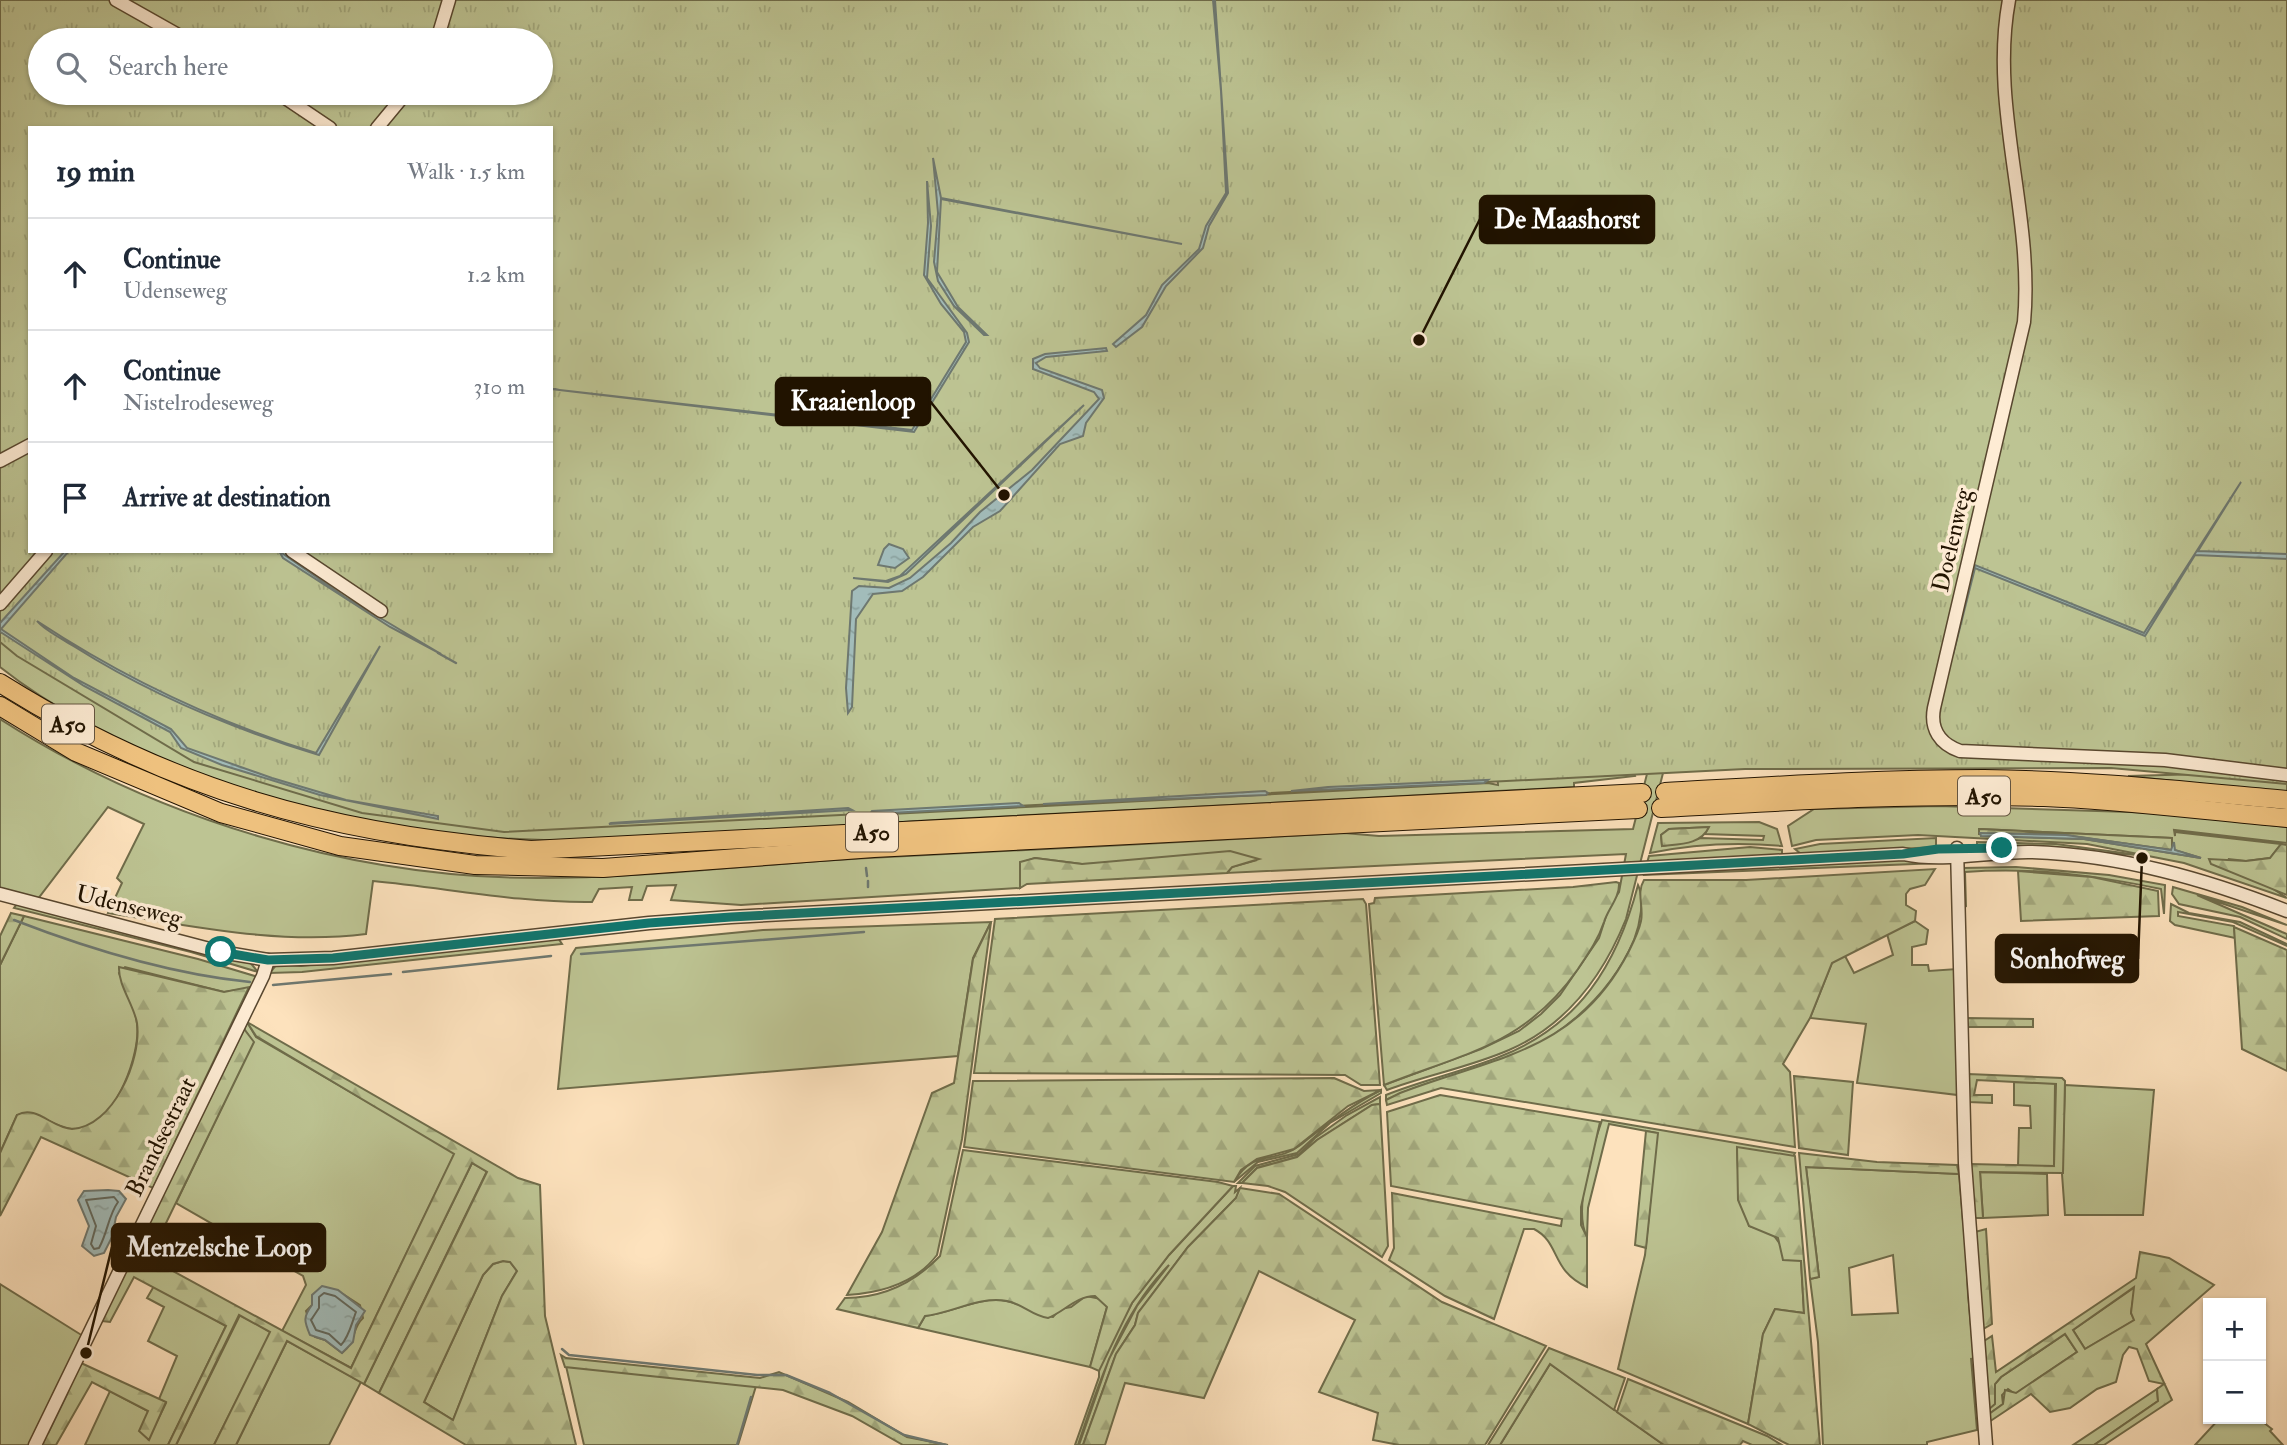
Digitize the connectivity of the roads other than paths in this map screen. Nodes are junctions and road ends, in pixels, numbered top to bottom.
1 (116, 0) edge
2 (449, 0) edge
3 (2009, 0) edge
4 (166, 28) edge
5 (441, 28) edge
6 (296, 105) edge
7 (396, 105) edge
8 (327, 126) edge
9 (379, 126) edge
10 (28, 446) edge
11 (0, 461) edge
12 (44, 553) edge
13 (295, 553) edge
14 (0, 604) edge
15 (381, 611) dead end
16 (0, 683) edge
17 (0, 706) edge
18 (2287, 775) edge
19 (2287, 800) edge
20 (2287, 818) edge
21 (1957, 852) junction
22 (0, 894) edge
23 (2287, 911) edge
24 (268, 960) junction
25 (35, 1445) edge
26 (1986, 1445) edge

1 - 4 street
2 - 5 street
3 - 18 street, Doelenweg
6 - 8 street
7 - 9 street
10 - 11 street
12 - 14 street
13 - 15 street
16 - 17 highway, A50
19 - 20 highway, A50
21 - 23 street, Udenseweg
21 - 24 street, Udenseweg
21 - 26 street
22 - 24 street, Udenseweg
24 - 25 street, Brandsestraat

